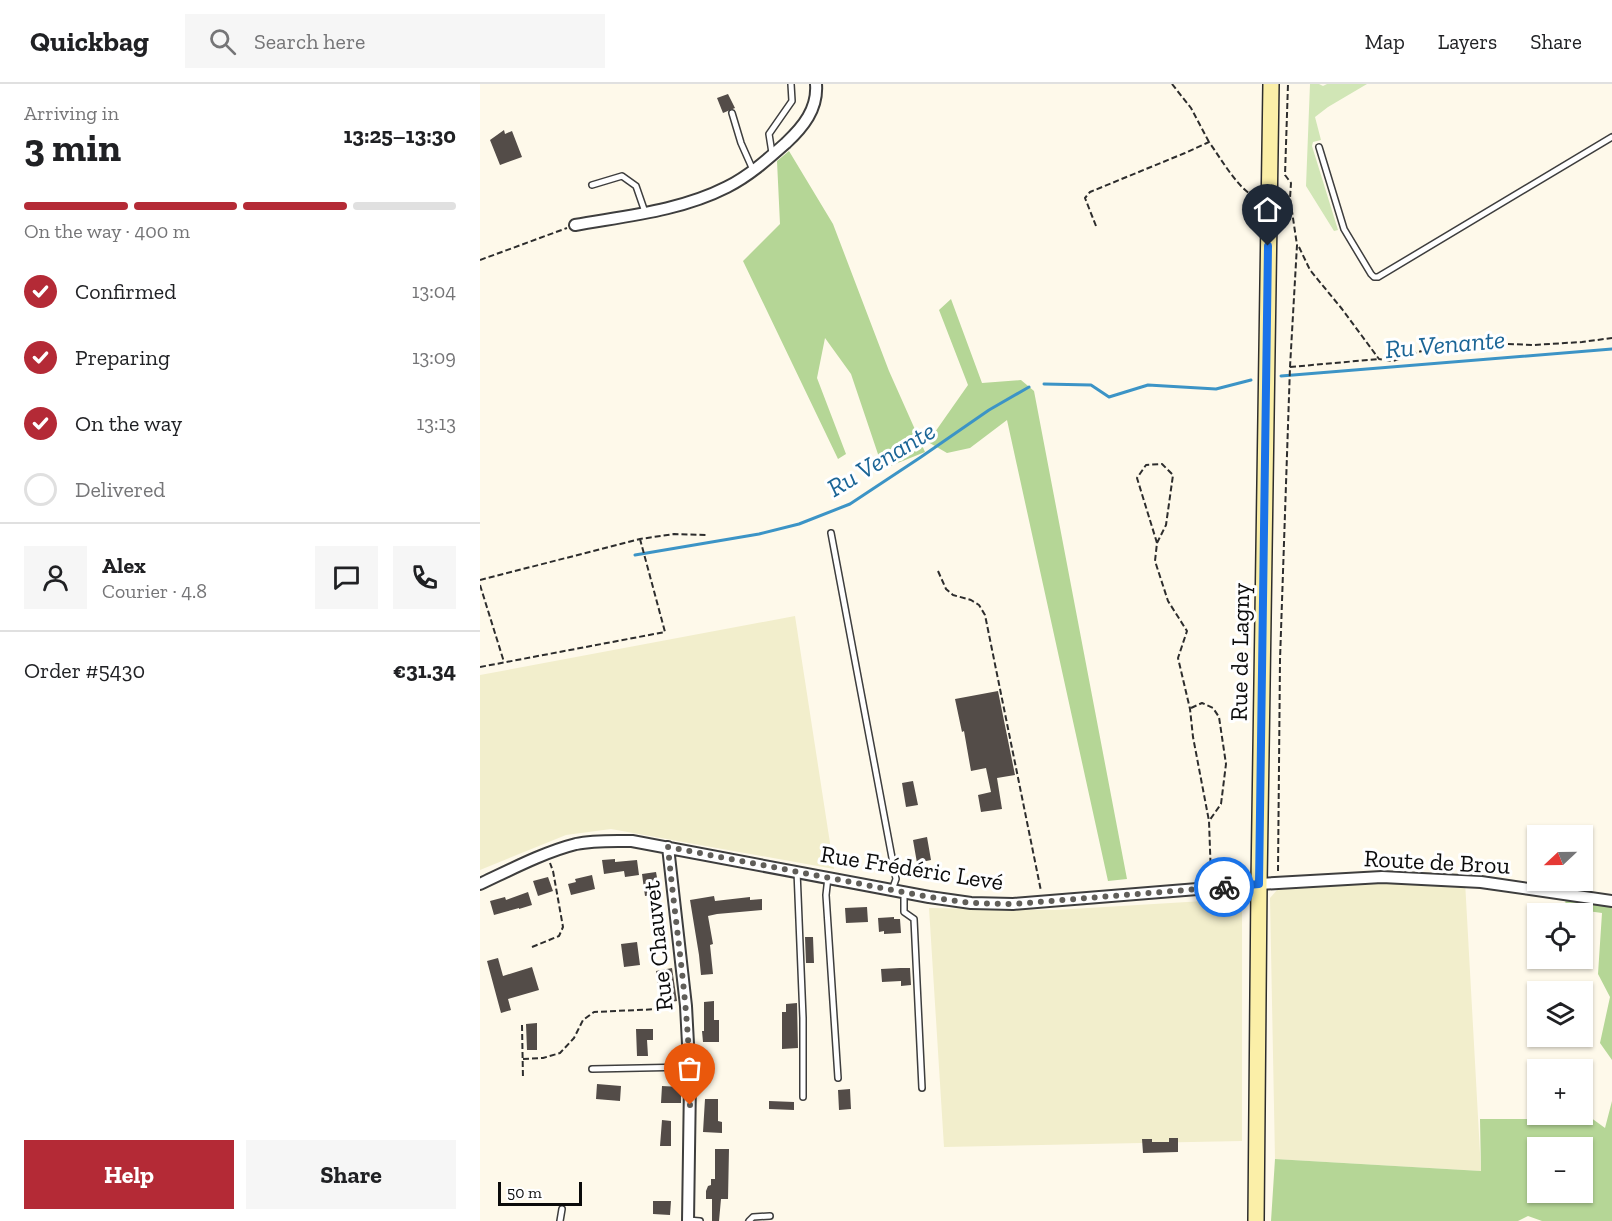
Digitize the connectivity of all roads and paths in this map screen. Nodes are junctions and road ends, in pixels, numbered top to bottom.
1 (792, 84) edge
2 (816, 84) edge
3 (1172, 84) edge
4 (1271, 84) edge
5 (1288, 84) edge
6 (732, 113) dead end
7 (1612, 137) edge
8 (1209, 142) junction
9 (1319, 147) dead end
10 (773, 155) junction
11 (753, 170) junction
12 (592, 185) dead end
13 (1269, 200) junction
14 (645, 212) junction
15 (575, 225) joint
16 (1096, 226) dead end
17 (1297, 245) junction
18 (480, 260) edge
19 (1612, 338) edge
20 (1379, 359) junction
21 (1290, 367) junction
22 (831, 534) dead end
23 (707, 535) dead end
24 (640, 539) junction
25 (1157, 543) junction
26 (938, 571) dead end
27 (480, 580) edge
28 (480, 585) edge
29 (504, 663) junction
30 (480, 667) edge
31 (1190, 709) junction
32 (1209, 821) junction
33 (668, 847) junction
34 (547, 854) junction
35 (797, 871) junction
36 (828, 877) junction
37 (1278, 883) junction
38 (480, 884) edge
39 (1259, 884) junction
40 (1212, 888) junction
41 (892, 890) junction
42 (904, 892) junction
43 (1612, 901) edge
44 (1043, 902) junction
45 (532, 947) dead end
46 (686, 1006) junction
47 (522, 1025) dead end
48 (523, 1059) junction
49 (689, 1067) junction
50 (592, 1069) dead end
51 (838, 1078) dead end
52 (523, 1079) dead end
53 (922, 1088) dead end
54 (803, 1097) dead end
55 (562, 1209) dead end
56 (770, 1216) dead end
57 (560, 1221) edge
58 (688, 1221) edge
59 (700, 1221) edge
60 (749, 1221) edge
61 (1256, 1221) edge

1 - 10 lane
2 - 10 street
3 - 8 path
4 - 13 main road, Rue de Lagny
5 - 17 path
6 - 11 lane
7 - 9 lane
8 - 13 path
8 - 16 path
10 - 11 street
11 - 14 street
12 - 14 lane
13 - 39 main road, Rue de Lagny
14 - 15 street
15 - 18 path
17 - 20 path
17 - 21 path
19 - 20 path
20 - 21 path
21 - 37 path
22 - 41 lane
23 - 24 path
24 - 27 path
24 - 29 path
25 - 25 path
25 - 31 path
26 - 44 path
28 - 29 path
29 - 30 path
31 - 32 path
31 - 32 path
32 - 40 path
33 - 34 street, Rue Frédéric Levé
33 - 35 street, Rue Frédéric Levé
33 - 46 street, Rue Chauvet
34 - 38 street, Rue Frédéric Levé
34 - 45 path
35 - 36 street, Rue Frédéric Levé
35 - 54 lane
36 - 41 street, Rue Frédéric Levé
36 - 51 lane
37 - 39 street, Route de Brou
37 - 43 street, Route de Brou
39 - 40 street, Rue Frédéric Levé
39 - 61 main road, Rue de Lagny
40 - 44 street, Rue Frédéric Levé
41 - 42 street, Rue Frédéric Levé
42 - 44 street, Rue Frédéric Levé
42 - 53 lane
46 - 48 path
46 - 49 street, Rue Chauvet
47 - 48 path
48 - 52 path
49 - 50 lane
49 - 58 street, Rue Chauvet
55 - 57 lane
56 - 60 lane
58 - 59 lane

